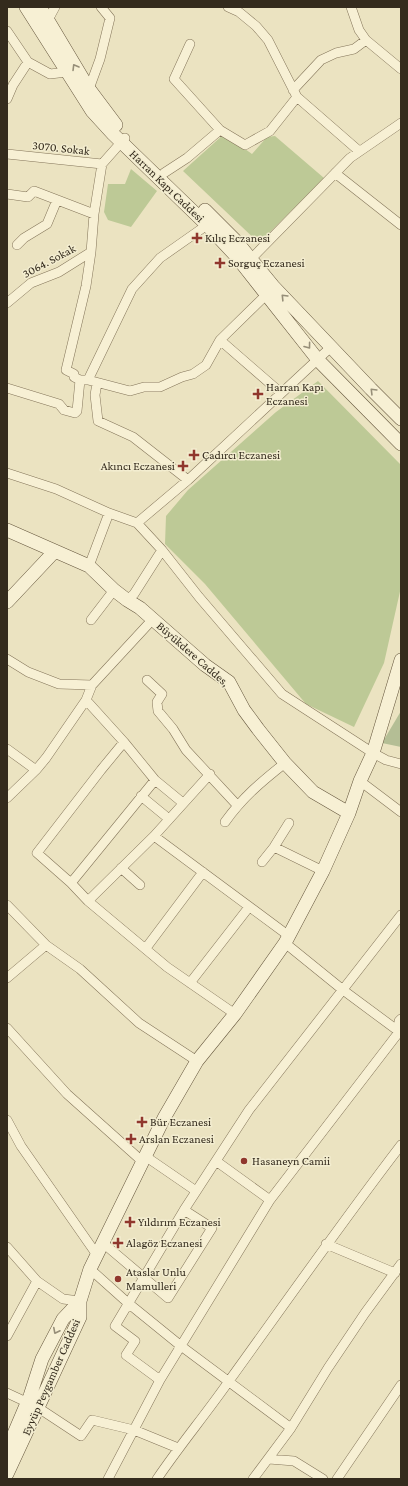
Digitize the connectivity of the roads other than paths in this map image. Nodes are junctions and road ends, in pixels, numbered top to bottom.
1 (26, 7) edge
2 (40, 7) edge
3 (55, 7) edge
4 (101, 7) edge
5 (228, 7) edge
6 (351, 7) edge
7 (48, 20) junction
8 (7, 31) edge
9 (366, 40) junction
10 (190, 44) dead end
11 (28, 62) junction
12 (401, 69) edge
13 (67, 72) junction
14 (89, 89) junction
15 (295, 94) junction
16 (7, 99) edge
17 (401, 123) edge
18 (220, 130) junction
19 (123, 140) junction
20 (359, 152) junction
21 (7, 155) edge
22 (102, 164) junction
23 (164, 172) junction
24 (335, 173) junction
25 (7, 194) edge
26 (58, 200) junction
27 (94, 214) junction
28 (207, 225) junction
29 (401, 225) edge
30 (17, 245) dead end
31 (91, 252) junction
32 (251, 258) junction
33 (267, 294) junction
34 (7, 303) edge
35 (220, 340) junction
36 (331, 347) junction
37 (318, 360) junction
38 (84, 380) junction
39 (97, 383) junction
40 (7, 388) edge
41 (281, 394) junction
42 (401, 419) edge
43 (401, 444) edge
44 (7, 473) edge
45 (188, 480) junction
46 (109, 513) junction
47 (137, 523) junction
48 (7, 530) edge
49 (162, 550) junction
50 (54, 552) junction
51 (89, 566) junction
52 (114, 590) junction
53 (127, 600) junction
54 (7, 602) edge
55 (152, 619) junction
56 (92, 620) dead end
57 (7, 659) edge
58 (401, 660) edge
59 (147, 680) dead end
60 (92, 685) junction
61 (86, 700) junction
62 (124, 742) junction
63 (7, 749) edge
64 (373, 753) junction
65 (285, 763) junction
66 (401, 764) edge
67 (36, 770) junction
68 (210, 774) junction
69 (155, 780) junction
70 (360, 781) junction
71 (142, 796) junction
72 (7, 798) edge
73 (183, 803) junction
74 (237, 804) junction
75 (401, 812) edge
76 (349, 813) junction
77 (169, 820) junction
78 (225, 822) dead end
79 (289, 823) dead end
80 (154, 836) junction
81 (274, 847) junction
82 (262, 862) dead end
83 (121, 868) junction
84 (323, 871) junction
85 (203, 872) junction
86 (71, 883) junction
87 (140, 885) dead end
88 (88, 901) junction
89 (7, 905) edge
90 (249, 907) junction
91 (401, 915) edge
92 (287, 939) junction
93 (46, 945) junction
94 (146, 948) junction
95 (7, 978) edge
96 (190, 983) junction
97 (343, 990) junction
98 (236, 1014) junction
99 (401, 1019) edge
100 (7, 1028) edge
101 (400, 1032) edge
102 (197, 1061) junction
103 (7, 1120) edge
104 (401, 1145) edge
105 (144, 1159) junction
106 (216, 1162) junction
107 (196, 1191) junction
108 (270, 1200) junction
109 (184, 1210) junction
110 (326, 1244) junction
111 (7, 1248) edge
112 (100, 1249) junction
113 (401, 1264) edge
114 (90, 1269) junction
115 (394, 1273) junction
116 (144, 1278) junction
117 (37, 1281) junction
118 (80, 1301) junction
119 (128, 1303) junction
120 (7, 1336) edge
121 (181, 1346) junction
122 (160, 1380) junction
123 (229, 1382) junction
124 (401, 1384) edge
125 (7, 1393) edge
126 (32, 1405) junction
127 (290, 1428) junction
128 (134, 1430) junction
129 (178, 1448) junction
130 (7, 1450) edge
131 (269, 1459) junction
132 (7, 1474) edge
133 (108, 1479) edge
134 (157, 1479) edge
135 (253, 1479) edge
136 (323, 1479) edge
137 (337, 1479) edge

1 - 13 street, Harran Kapı Caddesi
2 - 7 street, Harran Kapı Caddesi
3 - 7 street
4 - 14 street
5 - 15 street
6 - 9 street
14 -> 7 street, Harran Kapı Caddesi
8 - 11 street
9 - 12 street
9 - 15 street
10 - 18 street
11 - 13 street
11 - 16 street
13 - 19 street, Harran Kapı Caddesi
14 - 19 street, Harran Kapı Caddesi
15 - 18 street
15 - 20 street
17 - 20 street
18 - 23 street
19 - 22 street, 3070. Sokak
19 - 23 street, Harran Kapı Caddesi
19 - 28 street, Harran Kapı Caddesi
20 - 24 street
21 - 22 street, 3070. Sokak
22 - 27 street, 3064. Sokak
23 - 32 street, Harran Kapı Caddesi
24 - 29 street
24 - 32 street
25 - 26 street
26 - 27 street
26 - 30 street
27 - 31 street, 3064. Sokak
28 - 33 street, Harran Kapı Caddesi
28 - 38 street
31 - 34 street, 3064. Sokak
31 - 38 street
36 -> 32 street, Harran Kapı Caddesi
33 - 35 street
33 -> 37 street, Harran Kapı Caddesi
35 - 39 street
35 - 41 street
36 - 37 street
42 -> 36 street, Harran Kapı Caddesi
37 - 41 street
37 - 43 street, Harran Kapı Caddesi
38 - 39 street
38 - 40 street
39 - 45 street
41 - 45 street
44 - 46 street
45 - 47 street
46 - 47 street
46 - 51 street
47 - 49 street
48 - 50 street, Büyükdere Caddes,
49 - 53 street
49 - 64 street
50 - 51 street, Büyükdere Caddes,
50 - 54 street
51 - 52 street, Büyükdere Caddes,
52 - 53 street, Büyükdere Caddes,
52 - 56 street
53 - 55 street, Büyükdere Caddes,
55 - 60 street
55 - 65 street, Büyükdere Caddes,
57 - 60 street
58 - 64 street
59 - 68 street
60 - 61 street
61 - 62 street
61 - 67 street
62 - 69 street
62 - 86 street
63 - 67 street
64 - 66 street
64 - 70 street
65 - 74 street
65 - 76 street, Büyükdere Caddes,
67 - 72 street
68 - 73 street
68 - 74 street
69 - 71 street
69 - 73 street
70 - 75 street
70 - 76 street
71 - 77 street
71 - 86 street
73 - 77 street
74 - 78 street
76 - 84 street
77 - 80 street
79 - 81 street
80 - 83 street
80 - 85 street
81 - 82 street
81 - 84 street
83 - 87 street
83 - 88 street
84 - 92 street
85 - 90 street
85 - 94 street
86 - 88 street
88 - 94 street
89 - 93 street
90 - 92 street
90 - 96 street
91 - 97 street
92 - 97 street
92 - 98 street
93 - 95 street
93 - 102 street
94 - 96 street
96 - 98 street
97 - 101 street
97 - 106 street
98 - 102 street
99 - 101 street
100 - 105 street
101 - 108 street
102 - 105 street
103 - 112 street
104 - 110 street
105 - 107 street
105 - 112 street
106 - 107 street
106 - 108 street
107 - 109 street
108 - 121 street
109 - 116 street
109 - 116 street
110 - 115 street
110 - 123 street
111 - 117 street
112 - 114 street
112 - 116 street
113 - 115 street
114 - 118 street
114 - 119 street
115 - 127 street
116 - 119 street
117 - 118 street
117 - 120 street
118 - 126 street, Eyyüp Peygamber Caddesi
119 - 121 street
119 - 122 street
121 - 122 street
121 - 123 street
122 - 128 street
123 - 127 street
123 - 129 street
124 - 137 street
125 - 126 street
126 - 128 street
126 - 130 street, Eyyüp Peygamber Caddesi
126 - 132 street, Eyyüp Peygamber Caddesi
127 - 131 street
128 - 129 street
128 - 133 street
129 - 134 street
131 - 135 street
131 - 136 street

